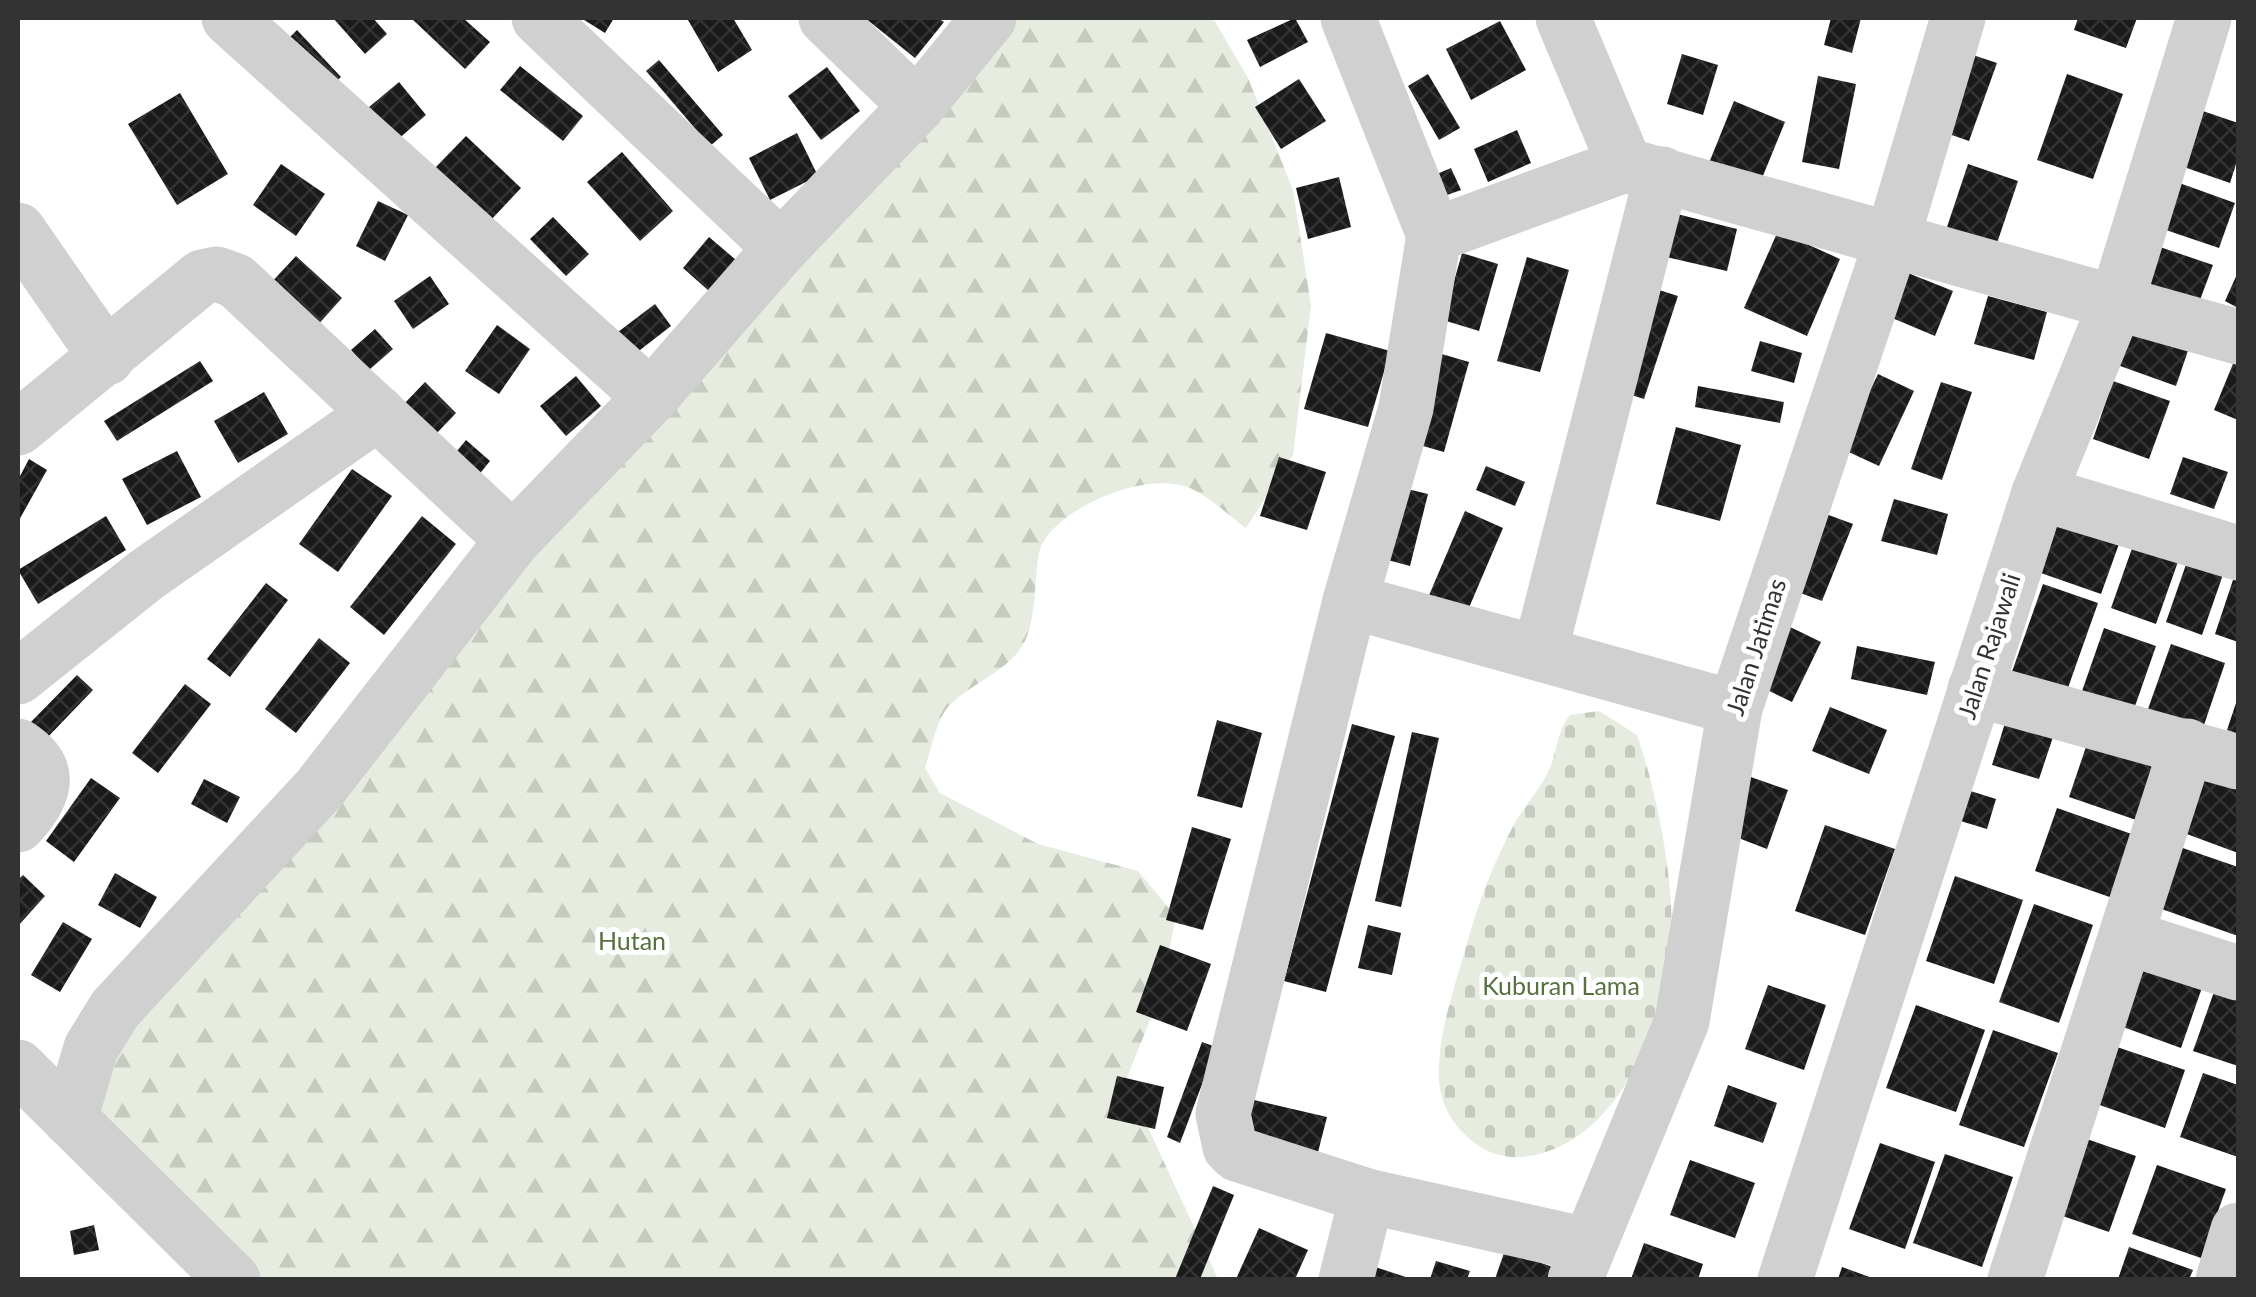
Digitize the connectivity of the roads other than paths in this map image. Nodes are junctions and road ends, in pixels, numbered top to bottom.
1 (230, 18) edge
2 (539, 18) edge
3 (826, 18) edge
4 (989, 18) edge
5 (1348, 18) edge
6 (1563, 18) edge
7 (1958, 18) edge
8 (2204, 18) edge
9 (917, 106) junction
10 (1644, 169) junction
11 (18, 230) edge
12 (1434, 235) junction
13 (1894, 237) junction
14 (781, 248) junction
15 (2117, 300) junction
16 (2238, 337) edge
17 (107, 358) junction
18 (650, 397) junction
19 (378, 413) junction
20 (18, 428) edge
21 (2038, 493) junction
22 (514, 540) junction
23 (2238, 553) edge
24 (1350, 601) junction
25 (1540, 652) junction
26 (18, 676) edge
27 (1975, 689) junction
28 (1734, 708) junction
29 (18, 746) edge
30 (2187, 746) junction
31 (2238, 762) edge
32 (18, 825) edge
33 (2126, 937) junction
34 (2238, 973) edge
35 (18, 1067) edge
36 (70, 1119) junction
37 (1367, 1196) junction
38 (2238, 1230) edge
39 (1581, 1262) edge
40 (232, 1280) edge
41 (1346, 1280) edge
42 (1786, 1280) edge
43 (2015, 1280) edge
44 (2223, 1280) edge

1 - 18 street
2 - 14 street
3 - 9 street
4 - 9 street
5 - 12 street
6 - 10 street
7 - 13 street, Jalan Jatimas
8 - 15 street, Jalan Rajawali
9 - 14 street
10 - 12 street
10 - 13 street
10 - 25 street
11 - 17 street
12 - 24 street
13 - 15 street
13 - 28 street, Jalan Jatimas
14 - 18 street
15 - 16 street
15 - 21 street, Jalan Rajawali
17 - 19 street
17 - 20 street
18 - 22 street
19 - 22 street
19 - 26 street
21 - 23 street
21 - 27 street, Jalan Rajawali
22 - 36 street
24 - 25 street
24 - 37 street
25 - 28 street
27 - 30 street
27 - 42 street, Jalan Rajawali
28 - 39 street, Jalan Jatimas
29 - 32 street
30 - 31 street
30 - 33 street
33 - 34 street
33 - 43 street
35 - 36 street
36 - 40 street
37 - 39 street
37 - 41 street
38 - 44 street

